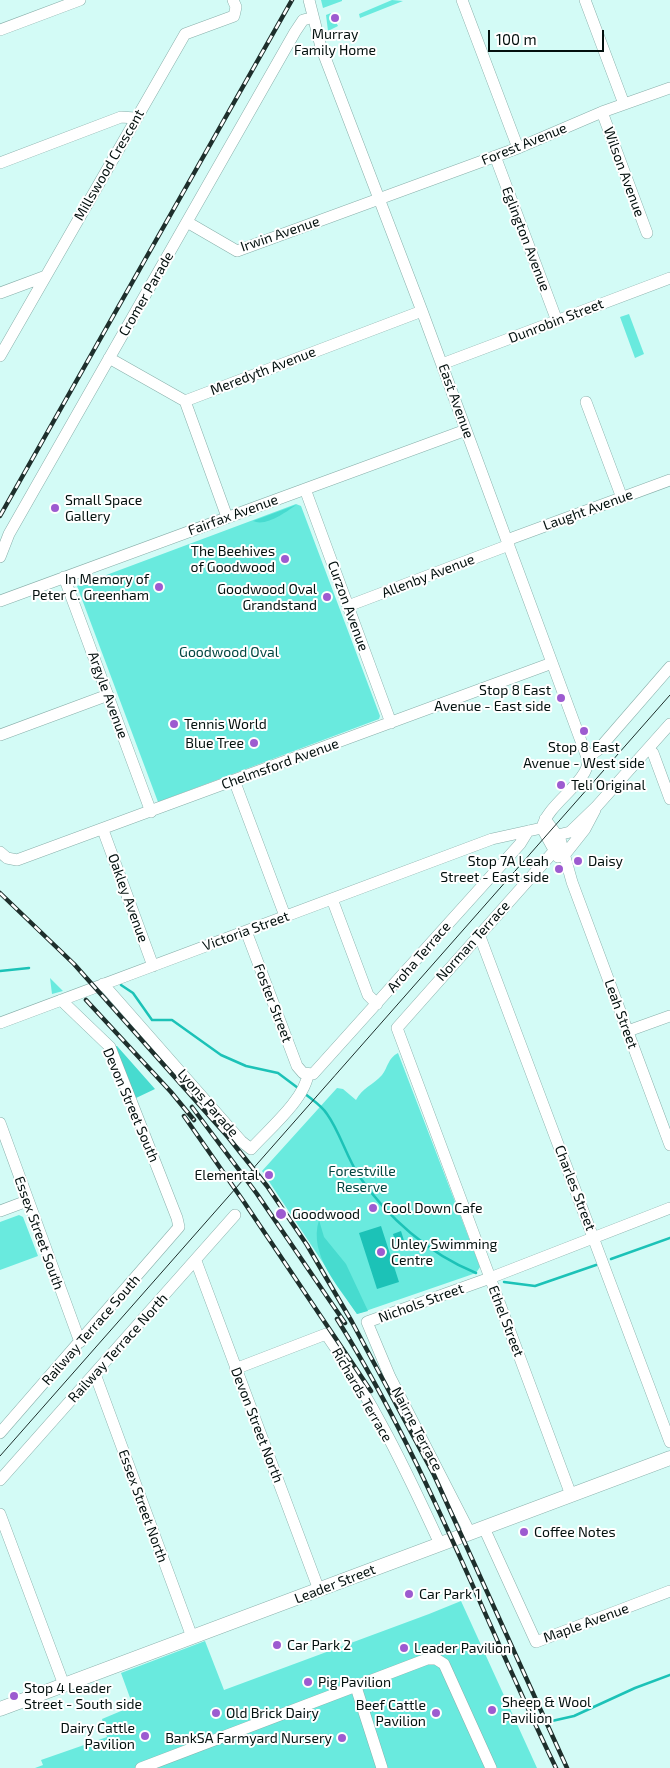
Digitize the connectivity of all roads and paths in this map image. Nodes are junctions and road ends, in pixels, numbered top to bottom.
1 (80, 0) edge
2 (233, 0) edge
3 (308, 0) edge
4 (462, 0) edge
5 (585, 0) edge
6 (309, 22) junction
7 (0, 30) edge
8 (321, 46) junction
9 (670, 88) edge
10 (624, 104) junction
11 (602, 112) junction
12 (135, 118) junction
13 (518, 148) junction
14 (495, 156) junction
15 (0, 163) edge
16 (378, 200) junction
17 (187, 222) junction
18 (647, 233) dead end
19 (46, 276) junction
20 (670, 278) edge
21 (0, 293) edge
22 (422, 311) junction
23 (557, 321) junction
24 (0, 356) edge
25 (109, 358) junction
26 (442, 364) junction
27 (185, 401) junction
28 (586, 402) dead end
29 (466, 430) junction
30 (670, 480) edge
31 (305, 489) junction
32 (622, 498) junction
33 (227, 517) junction
34 (508, 543) junction
35 (0, 557) edge
36 (64, 577) junction
37 (0, 601) edge
38 (348, 606) junction
39 (552, 663) junction
40 (670, 667) edge
41 (108, 695) junction
42 (391, 723) junction
43 (670, 724) edge
44 (0, 735) edge
45 (648, 749) junction
46 (587, 758) junction
47 (234, 780) junction
48 (670, 799) edge
49 (597, 806) junction
50 (151, 812) junction
51 (544, 824) junction
52 (103, 830) junction
53 (528, 831) junction
54 (558, 835) junction
55 (492, 840) junction
56 (560, 852) junction
57 (4, 855) edge
58 (332, 899) junction
59 (285, 916) junction
60 (246, 931) junction
61 (479, 934) junction
62 (154, 966) junction
63 (104, 984) junction
64 (61, 1000) junction
65 (377, 1004) junction
66 (670, 1016) edge
67 (0, 1023) edge
68 (628, 1031) junction
69 (398, 1034) joint
70 (306, 1077) junction
71 (0, 1123) edge
72 (670, 1145) edge
73 (27, 1201) junction
74 (670, 1208) edge
75 (0, 1211) edge
76 (235, 1215) dead end
77 (179, 1225) joint
78 (593, 1238) junction
79 (196, 1261) junction
80 (490, 1278) junction
81 (367, 1322) joint
82 (80, 1342) junction
83 (235, 1369) junction
84 (94, 1374) junction
85 (0, 1433) edge
86 (670, 1442) edge
87 (670, 1458) edge
88 (0, 1480) edge
89 (571, 1495) junction
90 (0, 1514) edge
91 (484, 1528) junction
92 (470, 1533) junction
93 (440, 1544) junction
94 (319, 1590) junction
95 (670, 1592) edge
96 (192, 1637) junction
97 (64, 1685) junction
98 (356, 1687) junction
99 (0, 1709) edge
100 (141, 1768) edge
101 (382, 1768) edge
102 (491, 1768) edge

1 - 7 street
2 - 12 street, Millswood Crescent
3 - 6 street, East Avenue
3 - 8 street, East Avenue
4 - 13 street
5 - 10 street
6 - 8 street, East Avenue
6 - 17 street, Cromer Parade
8 - 16 street, East Avenue
9 - 10 street, Forest Avenue
10 - 11 street, Forest Avenue
11 - 13 street, Forest Avenue
11 - 18 street, Wilson Avenue
12 - 15 street
12 - 19 street, Millswood Crescent
13 - 14 street, Forest Avenue
14 - 16 street, Forest Avenue
14 - 23 street, Eglington Avenue
16 - 17 street, Irwin Avenue
16 - 22 street, East Avenue
17 - 25 street, Cromer Parade
19 - 21 street
19 - 24 street, Millswood Crescent
20 - 23 street, Dunrobin Street
22 - 26 street, East Avenue
22 - 27 street, Meredyth Avenue
23 - 26 street, Dunrobin Street
25 - 27 street
25 - 35 street, Cromer Parade
26 - 29 street, East Avenue
27 - 33 street
28 - 32 street
29 - 31 street, Fairfax Avenue
29 - 34 street, East Avenue
30 - 32 street, Laught Avenue
31 - 33 street, Fairfax Avenue
31 - 38 street, Curzon Avenue
32 - 34 street, Laught Avenue
33 - 36 street, Fairfax Avenue
34 - 38 street, Allenby Avenue
34 - 39 street, East Avenue
36 - 37 street, Fairfax Avenue
36 - 41 street, Argyle Avenue
38 - 42 street, Curzon Avenue
39 - 42 street, Chelmsford Avenue
39 - 46 street, East Avenue
40 - 46 street
41 - 44 street
41 - 50 street, Argyle Avenue
42 - 47 street, Chelmsford Avenue
43 - 45 street, Norman Terrace
45 - 48 street
45 - 49 street, Norman Terrace
46 - 51 street
47 - 50 street, Chelmsford Avenue
47 - 59 street
49 - 54 street, Norman Terrace
49 - 56 street, Norman Terrace
50 - 52 street, Chelmsford Avenue
51 - 53 street, Victoria Street
51 - 54 street, Leah Street
51 - 55 street, Victoria Street
51 - 56 street, Leah Street
52 - 57 street, Chelmsford Avenue
52 - 62 street, Oakley Avenue
53 - 55 street, Victoria Street
53 - 65 street, Aroha Terrace
54 - 56 street, Leah Street
55 - 58 street, Victoria Street
56 - 61 street, Norman Terrace
56 - 68 street, Leah Street
58 - 59 street, Victoria Street
58 - 65 street
59 - 60 street, Victoria Street
60 - 62 street, Victoria Street
60 - 70 street, Foster Street
61 - 69 street, Norman Terrace
61 - 78 street, Charles Street
62 - 63 street, Victoria Street
63 - 64 street, Victoria Street
63 - 70 street, Lyons Parade
64 - 67 street, Victoria Street
64 - 77 street, Devon Street South
65 - 70 street, Aroha Terrace
66 - 68 street
68 - 72 street, Leah Street
69 - 80 street, Ethel Street
71 - 73 street, Essex Street South
73 - 75 street
73 - 82 street, Essex Street South
74 - 78 street, Nichols Street
76 - 79 street, Railway Terrace North
77 - 82 street, Railway Terrace South
78 - 80 street, Nichols Street
78 - 86 street, Charles Street
79 - 83 street, Devon Street North
79 - 84 street, Railway Terrace North
80 - 81 street, Nichols Street
80 - 89 street, Ethel Street
81 - 92 street, Nairne Terrace
82 - 85 street, Railway Terrace South
83 - 93 street, Richards Terrace
83 - 94 street, Devon Street North
84 - 88 street, Railway Terrace North
84 - 96 street, Essex Street North
87 - 89 main road, Leader Street
89 - 91 main road, Leader Street
90 - 97 street
91 - 92 main road, Leader Street
91 - 95 street, Maple Avenue
92 - 93 main road, Leader Street
93 - 94 main road, Leader Street
94 - 96 main road, Leader Street
96 - 97 main road, Leader Street
97 - 99 main road, Leader Street
98 - 100 street
98 - 101 street
98 - 102 street

